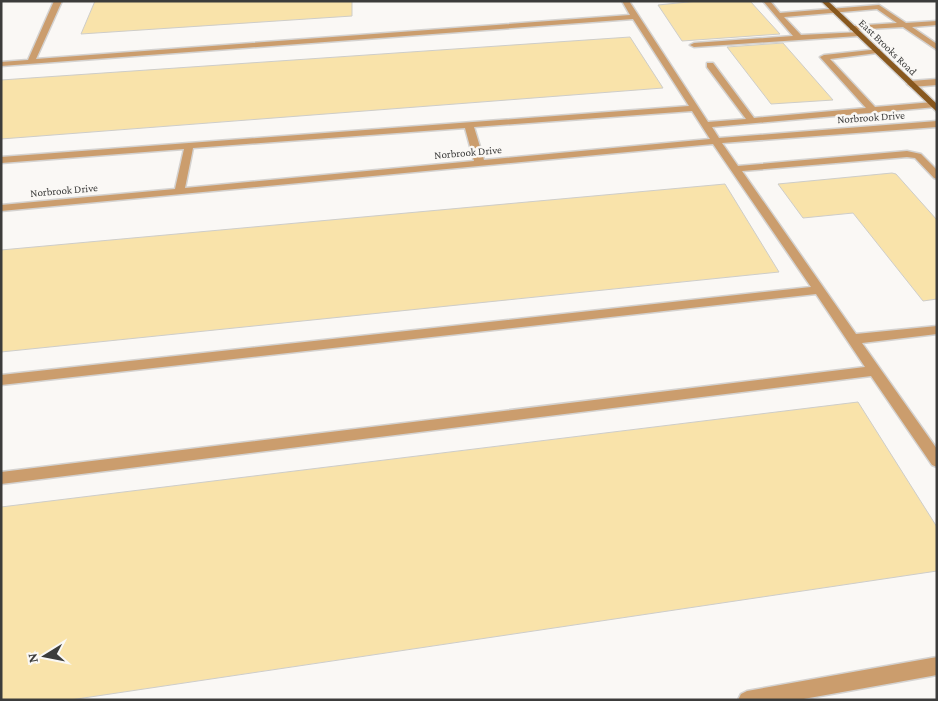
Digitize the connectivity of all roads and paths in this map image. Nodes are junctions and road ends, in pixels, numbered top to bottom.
1 (58, 1) edge
2 (626, 1) edge
3 (766, 1) edge
4 (824, 1) edge
5 (872, 1) edge
6 (879, 7) junction
7 (833, 10) junction
8 (778, 15) junction
9 (636, 17) junction
10 (937, 23) edge
11 (905, 25) junction
12 (856, 31) junction
13 (799, 38) junction
14 (694, 45) dead end
15 (937, 48) edge
16 (876, 51) junction
17 (32, 62) junction
18 (1, 64) edge
19 (710, 65) dead end
20 (937, 82) edge
21 (911, 84) junction
22 (935, 107) edge
23 (694, 108) junction
24 (873, 110) junction
25 (752, 121) junction
26 (937, 124) edge
27 (470, 125) junction
28 (705, 125) junction
29 (716, 141) junction
30 (190, 146) junction
31 (1, 160) edge
32 (480, 163) junction
33 (735, 169) junction
34 (937, 176) edge
35 (179, 192) junction
36 (1, 208) edge
37 (820, 290) junction
38 (937, 330) edge
39 (853, 339) junction
40 (875, 371) junction
41 (1, 380) edge
42 (937, 461) edge
43 (1, 478) edge
44 (937, 666) edge
45 (747, 700) edge

1 - 17 street
2 - 9 street
3 - 8 street
4 - 7 main road, East Brooks Road
5 - 6 street
6 - 7 street
6 - 11 street
7 - 8 street
7 - 12 main road, East Brooks Road
8 - 13 street
9 - 17 street
9 - 23 street
10 - 11 street
11 - 12 street
11 - 15 street
12 - 13 street
12 - 16 main road, East Brooks Road
13 - 14 street
16 - 21 main road, East Brooks Road
16 - 24 street
17 - 18 street
19 - 25 street
20 - 21 street
21 - 22 main road, East Brooks Road
22 - 24 street
23 - 27 street
23 - 28 street
24 - 25 street
25 - 28 street
26 - 29 street, Norbrook Drive
27 - 30 street
27 - 32 street
28 - 29 street
29 - 32 street, Norbrook Drive
29 - 33 street
30 - 31 street
30 - 35 street
32 - 35 street, Norbrook Drive
33 - 34 street
33 - 37 street
35 - 36 street, Norbrook Drive
37 - 39 street
37 - 41 street
38 - 39 street
39 - 40 street
40 - 42 street
40 - 43 street
44 - 45 street

